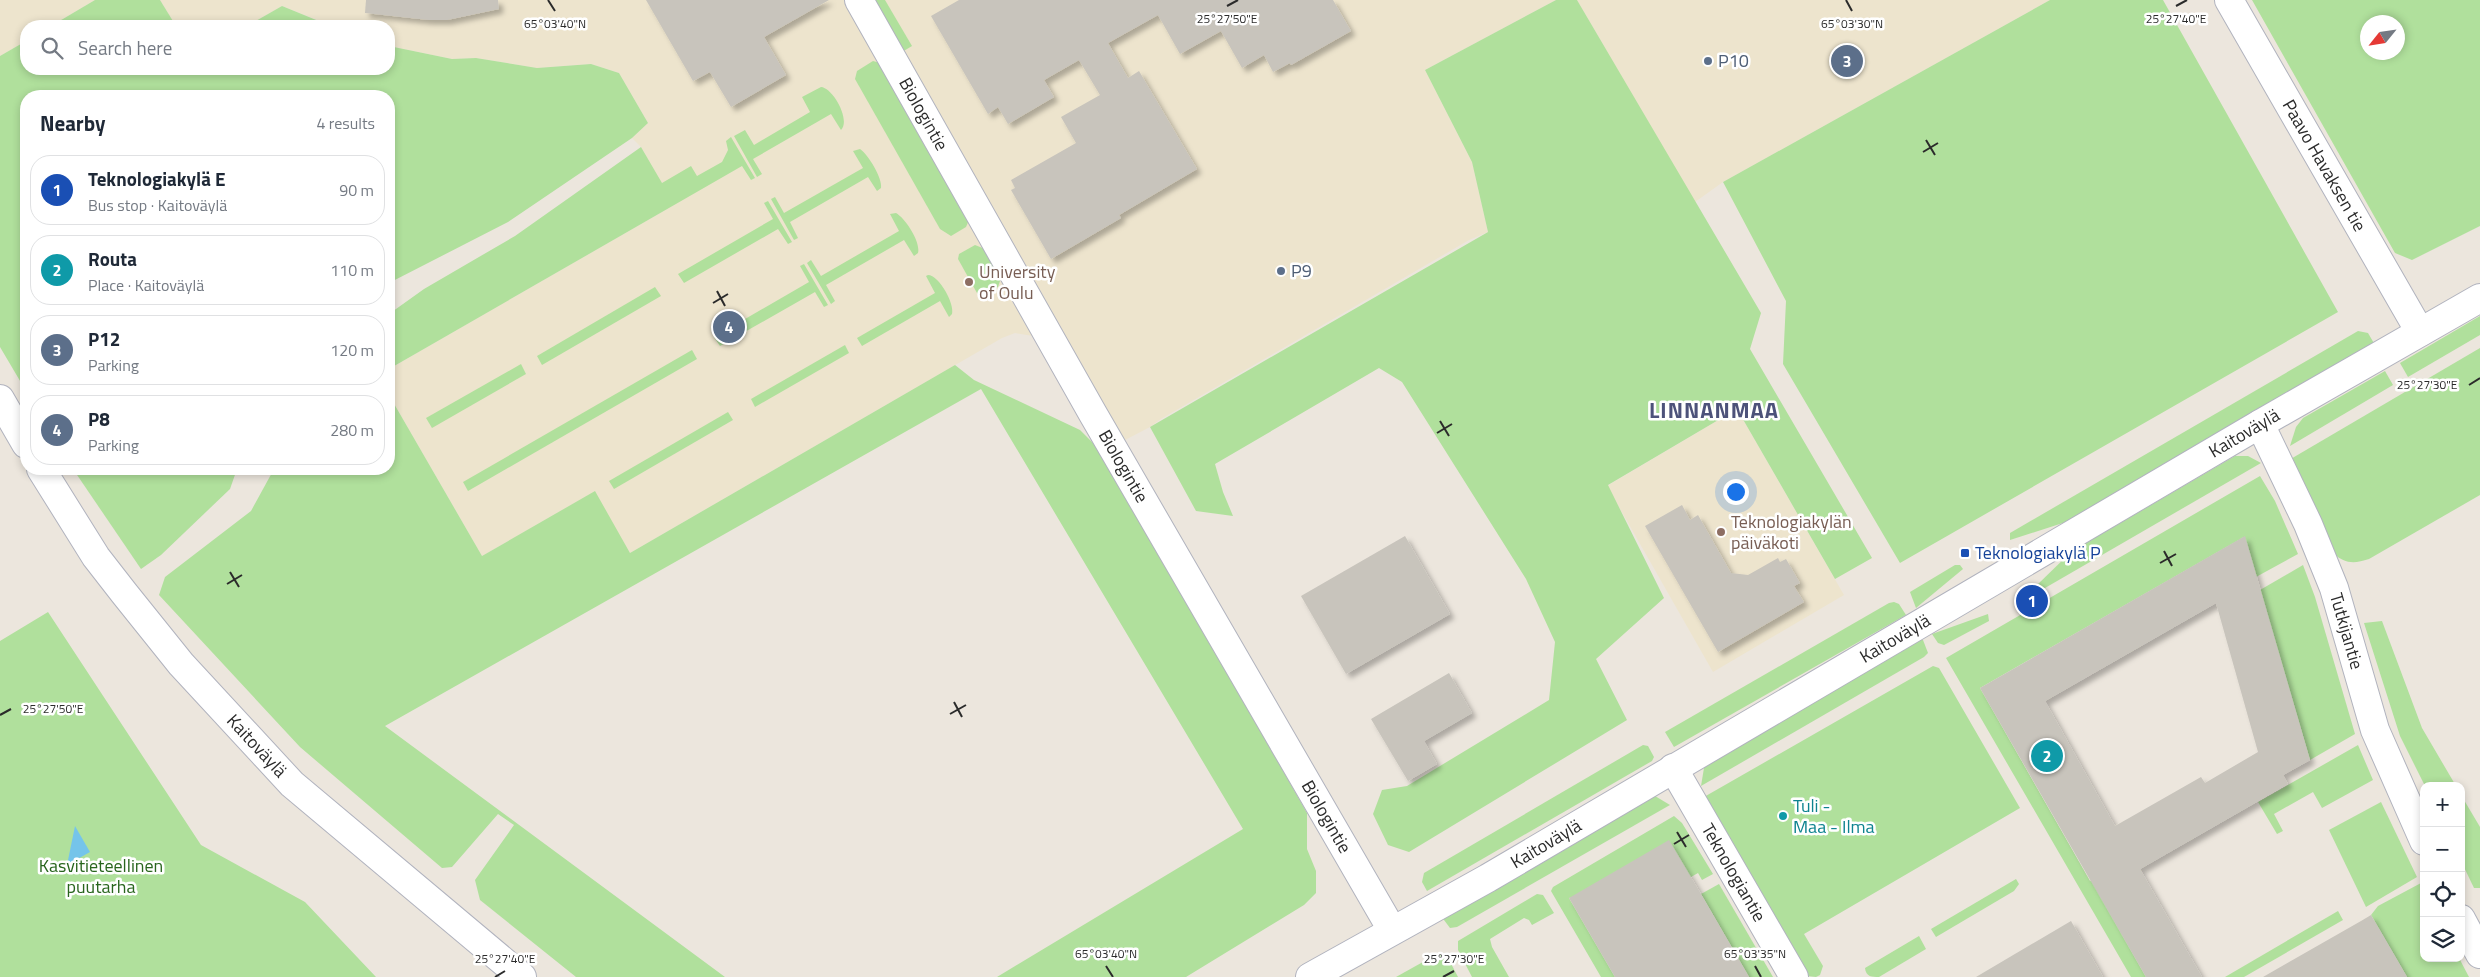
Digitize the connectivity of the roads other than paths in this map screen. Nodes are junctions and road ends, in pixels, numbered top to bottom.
1 (859, 0) edge
2 (2229, 0) edge
3 (2480, 298) edge
4 (2420, 332) junction
5 (0, 399) edge
6 (2260, 424) junction
7 (20, 434) edge
8 (45, 475) edge
9 (1673, 768) junction
10 (2420, 832) edge
11 (2465, 926) edge
12 (1392, 930) junction
13 (2480, 954) edge
14 (522, 977) edge
15 (1310, 977) edge
16 (1794, 977) edge

1 - 12 street, Biologintie
2 - 4 street, Paavo Havaksen tie
3 - 4 street, Kaitoväylä
4 - 6 street, Kaitoväylä
5 - 7 street
6 - 9 street, Kaitoväylä
6 - 10 street, Tutkijantie
8 - 14 street, Kaitoväylä
9 - 12 street, Kaitoväylä
9 - 16 street, Teknologiantie
11 - 13 street
12 - 15 street, Kaitoväylä

